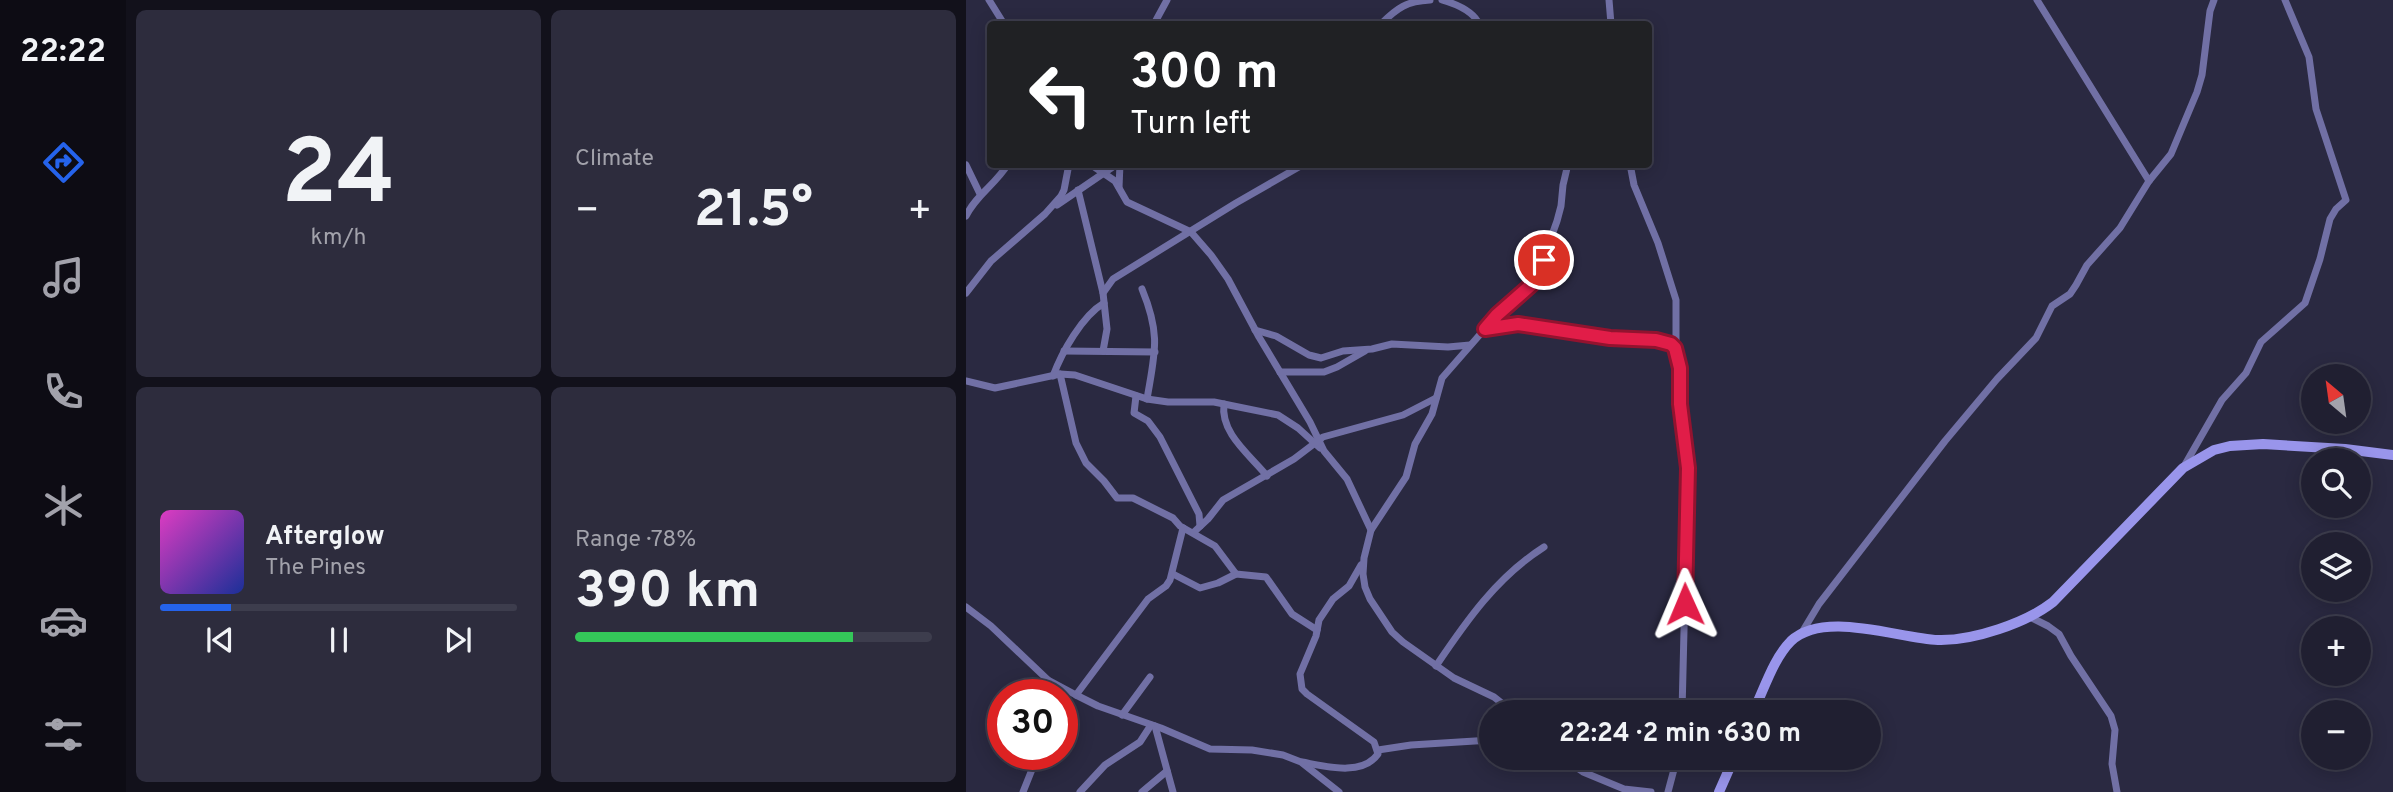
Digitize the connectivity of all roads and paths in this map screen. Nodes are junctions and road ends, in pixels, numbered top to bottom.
1 (989, 0) edge
2 (1167, 0) edge
3 (1430, 0) edge
4 (1442, 0) edge
5 (1609, 0) edge
6 (2037, 0) edge
7 (2214, 0) edge
8 (2285, 0) edge
9 (1002, 21) edge
10 (1156, 21) edge
11 (1384, 21) edge
12 (1477, 21) edge
13 (1611, 21) edge
14 (966, 165) edge
15 (1005, 168) edge
16 (1068, 168) edge
17 (1096, 168) edge
18 (1113, 168) edge
19 (1119, 168) edge
20 (1297, 168) edge
21 (1567, 168) edge
22 (1631, 168) edge
23 (1104, 174) junction
24 (2149, 181) junction
25 (1119, 187) junction
26 (1078, 190) junction
27 (980, 194) junction
28 (1045, 214) junction
29 (966, 216) edge
30 (1191, 232) junction
31 (1142, 289) dead end
32 (966, 293) edge
33 (1102, 293) junction
34 (1104, 303) junction
35 (1485, 329) junction
36 (1255, 330) junction
37 (1470, 345) junction
38 (1676, 349) junction
39 (1367, 350) junction
40 (1064, 351) junction
41 (1103, 351) junction
42 (1155, 352) junction
43 (1280, 372) junction
44 (1056, 375) junction
45 (966, 381) edge
46 (1136, 396) junction
47 (1436, 398) junction
48 (1147, 399) junction
49 (1224, 404) junction
50 (1317, 441) junction
51 (2393, 456) edge
52 (2183, 468) junction
53 (1267, 475) junction
54 (1183, 528) junction
55 (1197, 529) junction
56 (1371, 530) junction
57 (1544, 547) dead end
58 (1364, 558) junction
59 (1172, 574) junction
60 (1236, 574) junction
61 (966, 607) edge
62 (2030, 617) junction
63 (1317, 630) junction
64 (1801, 634) junction
65 (1436, 666) junction
66 (1150, 677) dead end
67 (1047, 679) edge
68 (1078, 692) edge
69 (1078, 696) edge
70 (1497, 700) edge
71 (1681, 700) edge
72 (1759, 700) edge
73 (1122, 715) junction
74 (1153, 725) junction
75 (1479, 741) edge
76 (1378, 750) junction
77 (1301, 762) junction
78 (1032, 770) edge
79 (1580, 770) edge
80 (1674, 770) edge
81 (1729, 770) edge
82 (1167, 771) junction
83 (1023, 792) edge
84 (1080, 792) edge
85 (1142, 792) edge
86 (1173, 792) edge
87 (1339, 792) edge
88 (1651, 792) edge
89 (1668, 792) edge
90 (1719, 792) edge
91 (2117, 792) edge

1 - 9 street
2 - 10 street
3 - 11 street
4 - 12 street
5 - 13 street
6 - 24 street
7 - 24 street
8 - 52 street
14 - 27 street
15 - 27 street
16 - 28 street
17 - 23 street
18 - 23 street
19 - 25 street
20 - 30 street
21 - 35 street
22 - 38 street
23 - 25 street
23 - 26 street
24 - 64 street
25 - 30 street
26 - 28 street
26 - 33 street
27 - 29 street
28 - 32 street
30 - 33 street
30 - 36 street
31 - 42 street
33 - 34 street
34 - 40 street
34 - 41 street
35 - 37 street
35 - 38 street
36 - 39 street
36 - 43 street
37 - 39 street
37 - 47 street
38 - 71 street
39 - 43 street
40 - 41 street
40 - 44 street
41 - 42 street
42 - 48 street
43 - 50 street
44 - 45 street
44 - 46 street
44 - 54 street
46 - 48 street
46 - 55 street
47 - 50 street
47 - 56 street
48 - 49 street
49 - 50 street
49 - 53 street
50 - 53 street
50 - 56 street
51 - 52 street
52 - 62 street
53 - 55 street
54 - 55 street
54 - 59 street
55 - 60 street
56 - 58 street
57 - 65 street
58 - 63 street
58 - 65 street
59 - 60 street
59 - 68 street
60 - 63 street
61 - 67 street
62 - 64 street
62 - 91 street
63 - 76 street
64 - 72 street
65 - 70 street
66 - 73 street
69 - 73 street
73 - 74 street
74 - 77 street
74 - 82 street
74 - 84 street
75 - 76 street
76 - 77 street
77 - 87 street
78 - 83 street
79 - 88 street
80 - 89 street
81 - 90 street
82 - 85 street
82 - 86 street

